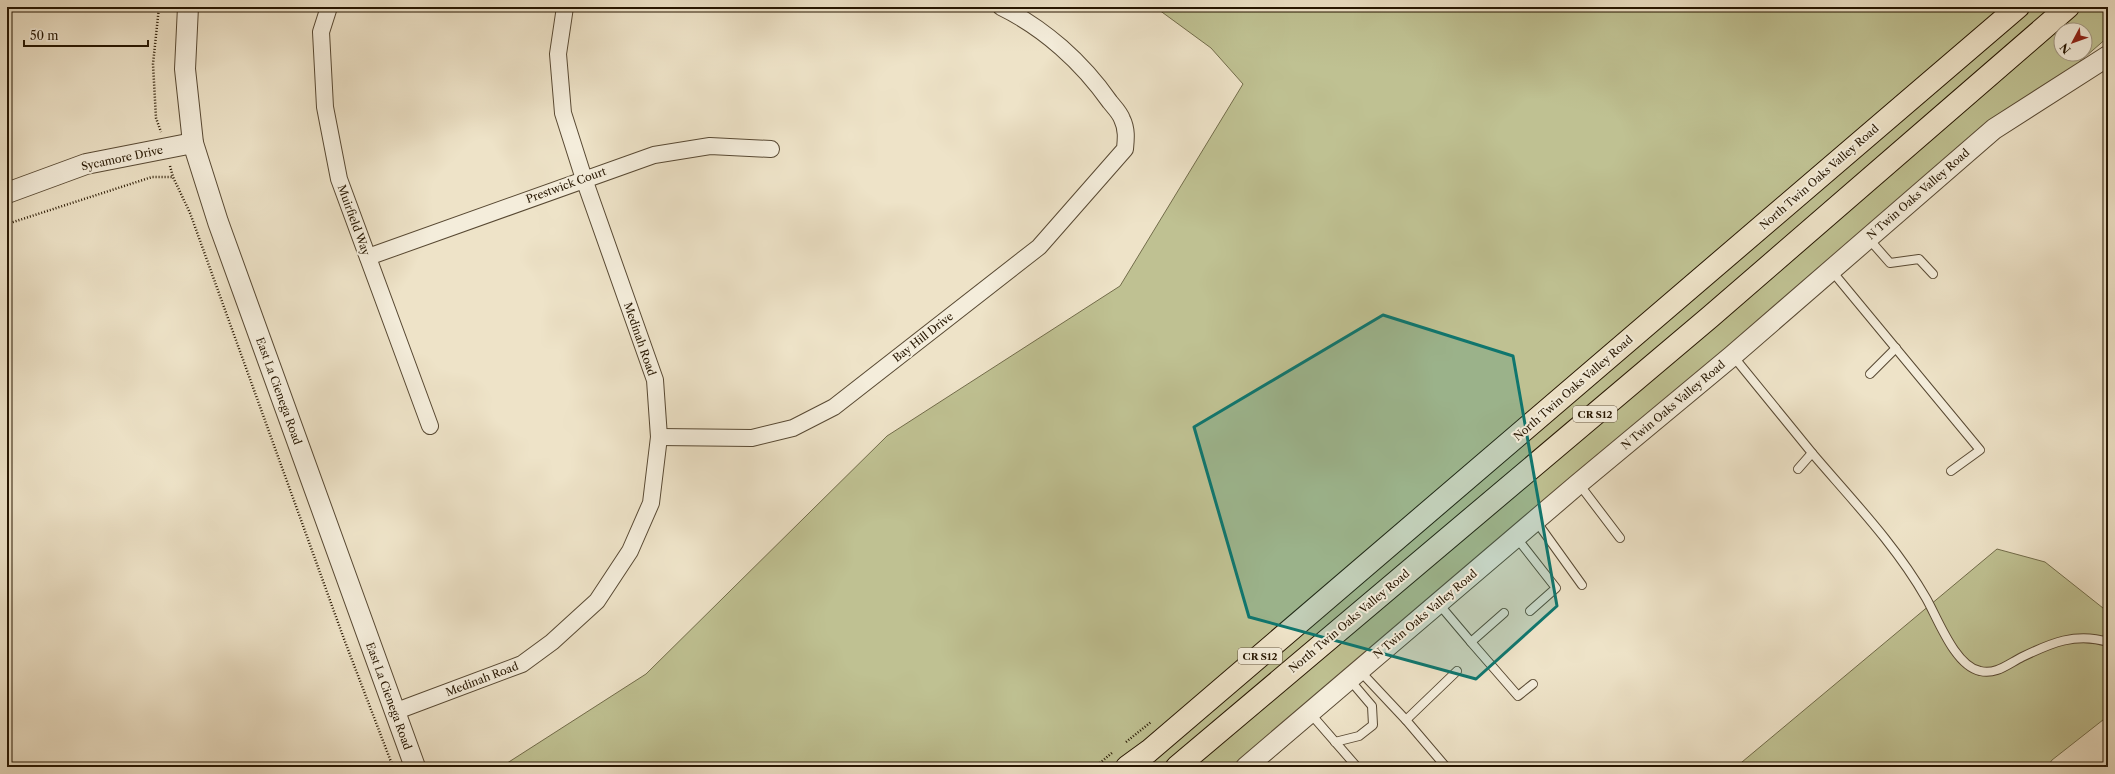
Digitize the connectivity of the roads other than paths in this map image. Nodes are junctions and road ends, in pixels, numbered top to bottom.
1 (188, 7) edge
2 (329, 7) edge
3 (565, 7) edge
4 (1000, 7) edge
5 (2018, 7) edge
6 (2068, 7) edge
7 (2108, 56) edge
8 (193, 143) junction
9 (771, 149) dead end
10 (584, 179) junction
11 (7, 193) edge
12 (1868, 237) junction
13 (368, 257) junction
14 (1830, 269) junction
15 (1933, 274) dead end
16 (1896, 348) junction
17 (1732, 356) junction
18 (1870, 374) dead end
19 (430, 426) dead end
20 (659, 437) junction
21 (1812, 453) junction
22 (1798, 469) dead end
23 (1951, 471) dead end
24 (1578, 484) junction
25 (1535, 520) junction
26 (1516, 537) junction
27 (1620, 538) dead end
28 (1582, 585) dead end
29 (1438, 603) junction
30 (1530, 611) dead end
31 (1504, 613) dead end
32 (1471, 642) junction
33 (2108, 642) edge
34 (1457, 671) dead end
35 (1354, 674) junction
36 (1533, 684) dead end
37 (394, 712) junction
38 (1310, 713) junction
39 (1406, 720) junction
40 (1335, 742) junction
41 (2108, 765) edge
42 (415, 767) edge
43 (1126, 767) edge
44 (1177, 767) edge
45 (1246, 767) edge
46 (1357, 767) edge
47 (1446, 767) edge
48 (2105, 767) edge

1 - 8 street, East La Cienega Road
2 - 13 street, Muirfield Way
3 - 10 street, Medinah Road
4 - 20 street, Bay Hill Drive
5 - 43 main road, North Twin Oaks Valley Road / CR S12
6 - 44 main road, North Twin Oaks Valley Road / CR S12
7 - 12 street, N Twin Oaks Valley Road
8 - 11 street, Sycamore Drive
8 - 37 street, East La Cienega Road
9 - 10 street, Prestwick Court
10 - 13 street, Prestwick Court
10 - 20 street, Medinah Road
12 - 14 street, N Twin Oaks Valley Road
12 - 15 lane
13 - 19 street, Muirfield Way
14 - 16 lane
14 - 17 street, N Twin Oaks Valley Road
16 - 18 lane
16 - 23 lane
17 - 21 lane
17 - 24 street, N Twin Oaks Valley Road
20 - 37 street, Medinah Road
21 - 22 lane
21 - 33 lane
24 - 25 street, N Twin Oaks Valley Road
24 - 27 lane
25 - 26 street, N Twin Oaks Valley Road
25 - 28 lane
26 - 29 street, N Twin Oaks Valley Road
26 - 30 lane
29 - 32 lane
29 - 35 street, N Twin Oaks Valley Road
31 - 32 lane
32 - 36 lane
34 - 39 lane
35 - 38 street, N Twin Oaks Valley Road
35 - 39 lane
35 - 40 lane
37 - 42 street, East La Cienega Road
38 - 40 lane
38 - 45 street, N Twin Oaks Valley Road
39 - 47 lane
40 - 46 lane
41 - 48 lane

